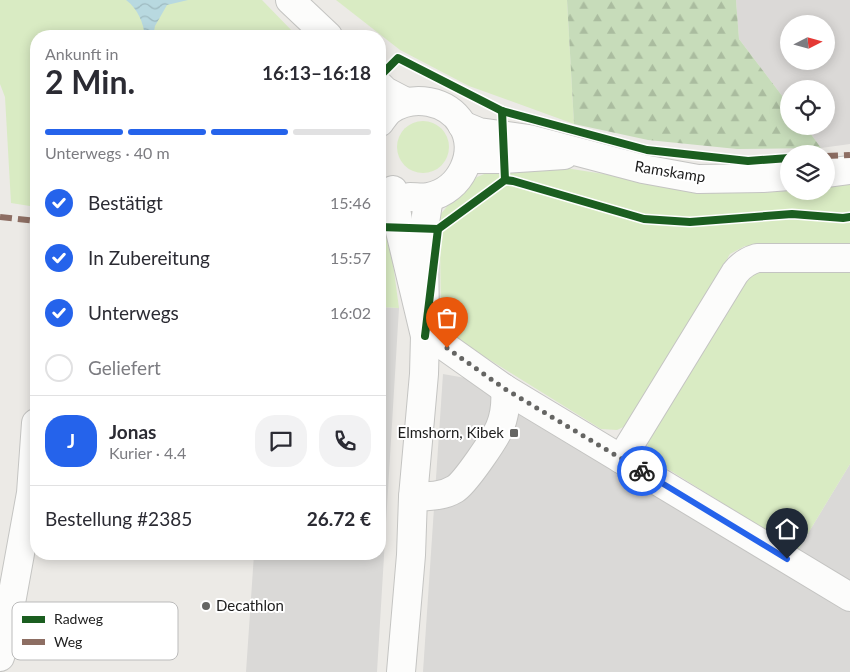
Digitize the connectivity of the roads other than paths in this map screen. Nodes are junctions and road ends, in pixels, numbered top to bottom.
1 (290, 0) edge
2 (322, 30) edge
3 (386, 92) edge
4 (406, 102) junction
5 (386, 115) edge
6 (462, 124) junction
7 (582, 154) junction
8 (468, 159) junction
9 (850, 170) edge
10 (835, 171) edge
11 (780, 177) edge
12 (386, 184) edge
13 (429, 197) junction
14 (850, 258) edge
15 (425, 336) junction
16 (505, 389) junction
17 (622, 459) junction
18 (413, 497) junction
19 (30, 498) edge
20 (850, 597) edge
21 (0, 657) edge
22 (401, 672) edge

1 - 2 street
3 - 4 street, Ramskamp
4 - 5 street
4 - 6 street, Ramskamp
6 - 7 street, Ramskamp
6 - 8 street
7 - 8 street, Ramskamp
7 - 11 street, Ramskamp
8 - 13 street
9 - 10 street
12 - 13 street
12 - 15 street
13 - 15 street
14 - 17 street
15 - 16 street
15 - 18 street
16 - 17 street
16 - 18 street
17 - 20 street
18 - 22 street
19 - 21 street

